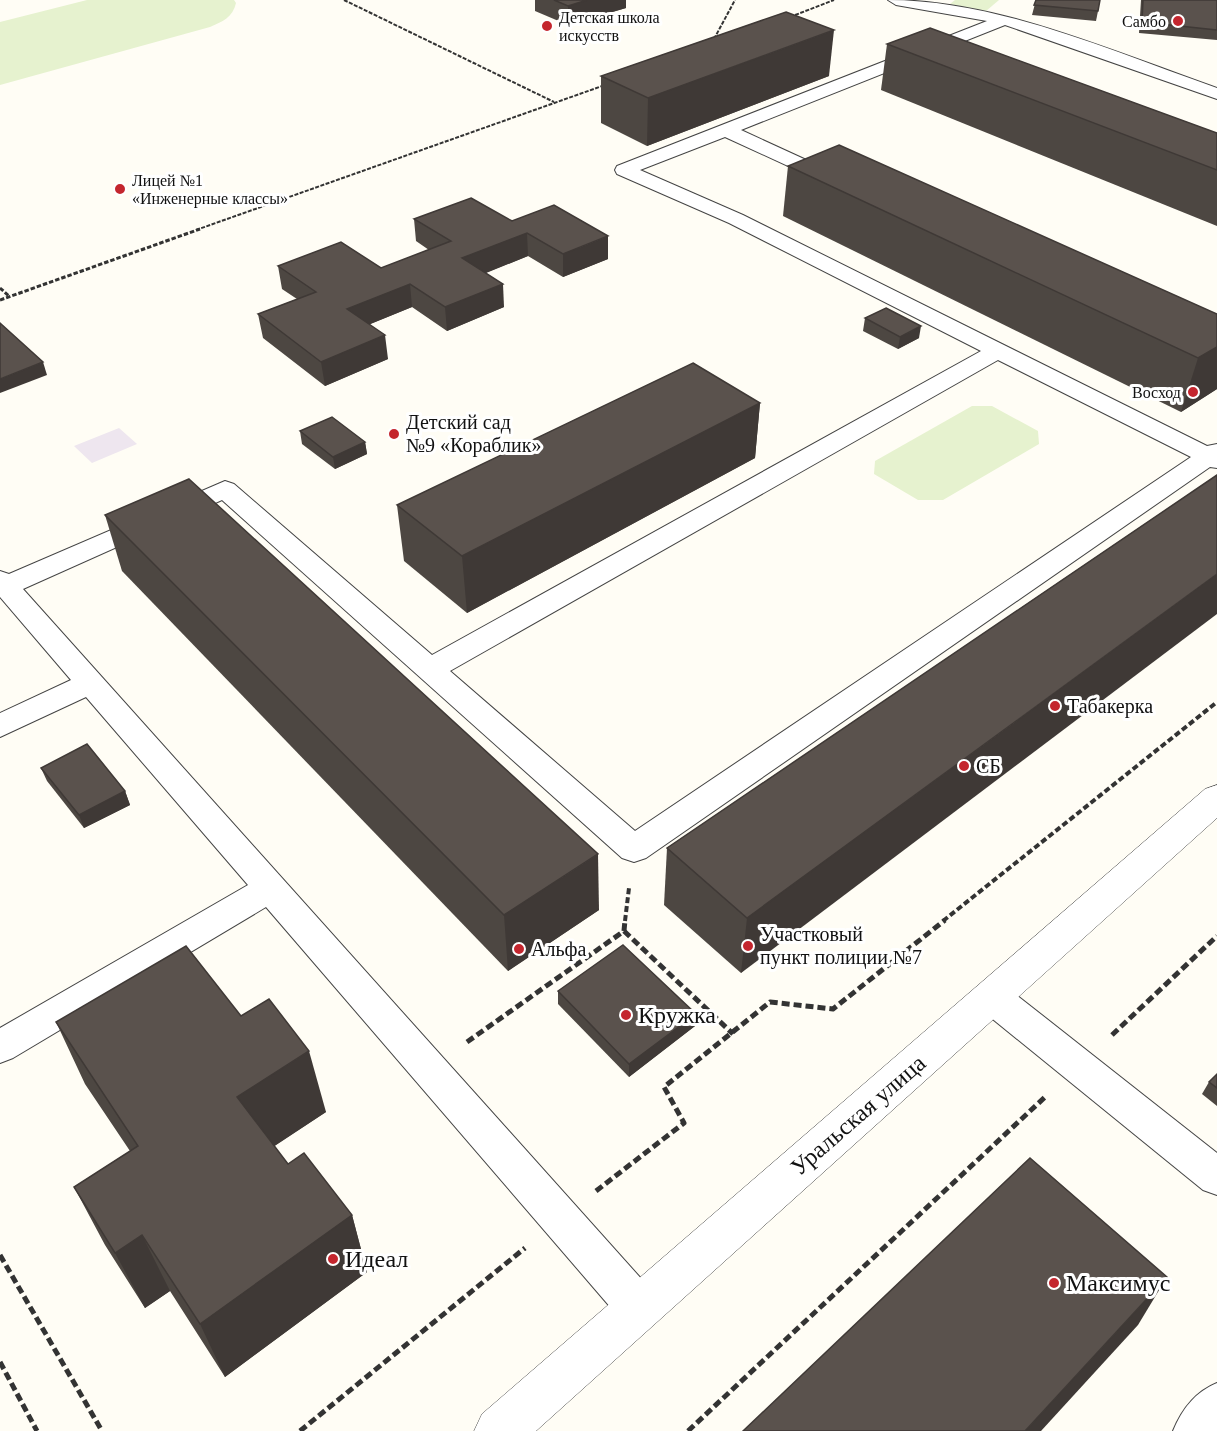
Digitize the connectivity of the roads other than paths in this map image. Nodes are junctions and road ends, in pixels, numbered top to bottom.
1 (896, 0) edge
2 (1005, 20) junction
3 (1217, 94) edge
4 (724, 130) junction
5 (854, 189) edge
6 (997, 351) junction
7 (1214, 456) edge
8 (2, 583) edge
9 (430, 669) junction
10 (90, 682) junction
11 (0, 726) edge
12 (1217, 798) edge
13 (271, 888) junction
14 (992, 997) junction
15 (0, 1047) edge
16 (1217, 1177) edge
17 (639, 1308) junction
18 (1217, 1405) edge
19 (499, 1431) edge
20 (1195, 1431) edge

1 - 2 lane
2 - 3 lane
2 - 4 lane
4 - 5 lane
4 - 6 lane
6 - 7 lane
6 - 9 lane
7 - 9 lane
8 - 9 lane
8 - 10 lane
10 - 11 lane
10 - 13 lane
12 - 14 street, Уральская улица
13 - 15 lane
13 - 17 lane
14 - 16 lane
14 - 17 street, Уральская улица
17 - 19 street, Уральская улица
18 - 20 lane

